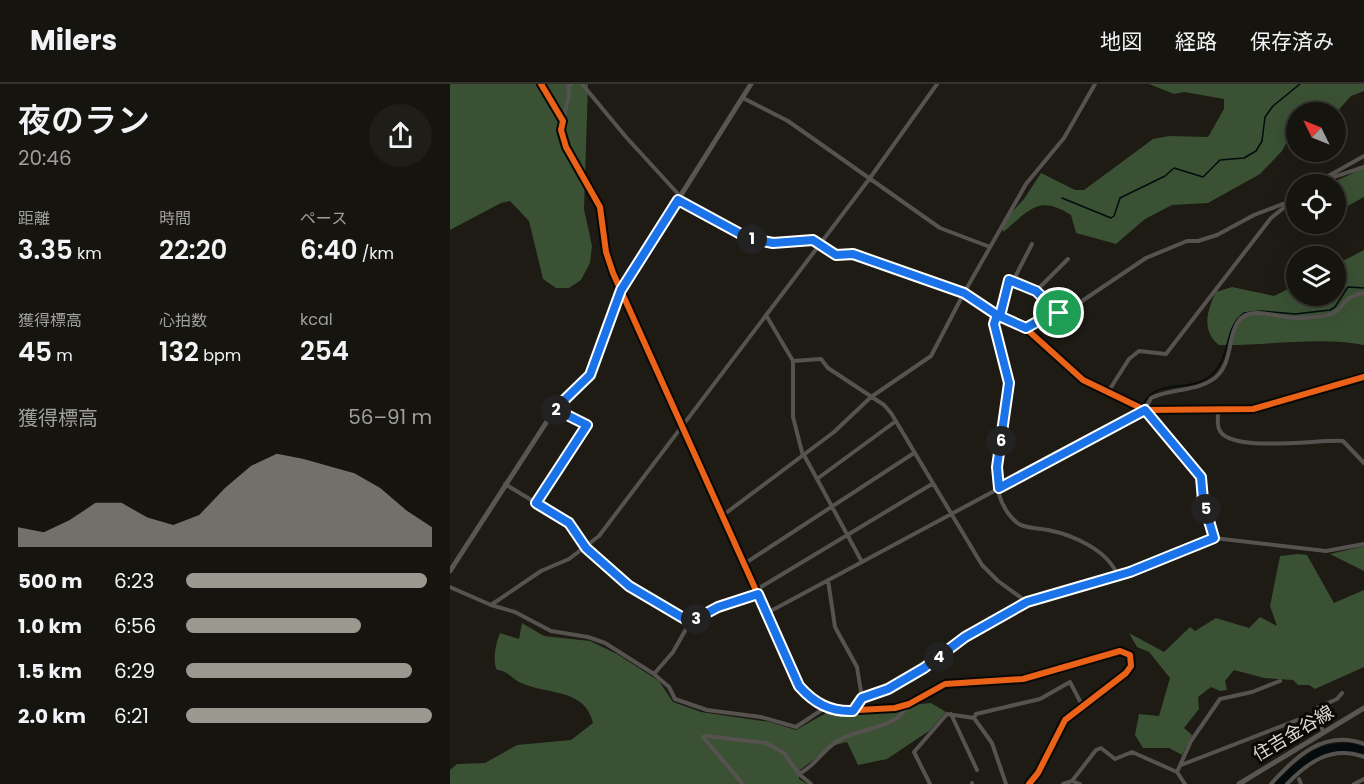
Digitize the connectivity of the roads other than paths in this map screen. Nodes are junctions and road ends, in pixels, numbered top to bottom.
1 (541, 84) edge
2 (571, 84) edge
3 (582, 84) edge
4 (751, 84) edge
5 (937, 84) edge
6 (1095, 84) edge
7 (743, 98) junction
8 (562, 121) junction
9 (1364, 156) edge
10 (1364, 167) edge
11 (1332, 174) edge
12 (1342, 174) edge
13 (870, 178) junction
14 (679, 198) junction
15 (1286, 203) edge
16 (1286, 205) edge
17 (1032, 244) dead end
18 (819, 245) junction
19 (990, 247) junction
20 (1068, 259) dead end
21 (1013, 281) junction
22 (621, 290) junction
23 (1036, 291) junction
24 (964, 293) junction
25 (1364, 293) edge
26 (1059, 313) junction
27 (766, 315) junction
28 (998, 316) junction
29 (1026, 328) junction
30 (793, 361) junction
31 (1364, 377) edge
32 (1108, 392) junction
33 (871, 398) junction
34 (555, 409) junction
35 (1145, 410) junction
36 (1218, 410) junction
37 (896, 421) junction
38 (682, 427) junction
39 (914, 453) junction
40 (804, 456) junction
41 (1364, 463) edge
42 (817, 479) junction
43 (505, 484) junction
44 (932, 484) junction
45 (999, 488) junction
46 (536, 503) junction
47 (832, 507) junction
48 (951, 513) junction
49 (722, 516) junction
50 (847, 535) junction
51 (1214, 538) junction
52 (1364, 544) edge
53 (586, 548) junction
54 (862, 562) junction
55 (744, 565) junction
56 (450, 571) edge
57 (1118, 576) junction
58 (828, 580) junction
59 (450, 587) edge
60 (757, 592) junction
61 (1027, 602) junction
62 (491, 605) junction
63 (767, 613) junction
64 (690, 622) junction
65 (654, 674) junction
66 (1280, 681) dead end
67 (1342, 693) dead end
68 (862, 698) junction
69 (909, 704) junction
70 (1082, 705) junction
71 (826, 707) junction
72 (1364, 708) edge
73 (853, 711) junction
74 (1318, 712) junction
75 (951, 714) junction
76 (974, 718) junction
77 (1323, 732) junction
78 (1364, 744) edge
79 (1364, 758) edge
80 (1181, 765) junction
81 (977, 770) dead end
82 (1177, 772) junction
83 (799, 774) junction
84 (1299, 779) dead end
85 (1364, 779) edge
86 (1072, 781) junction
87 (743, 784) edge
88 (811, 784) edge
89 (930, 784) edge
90 (1006, 784) edge
91 (1029, 784) edge
92 (1063, 784) edge
93 (1080, 784) edge
94 (1185, 784) edge
95 (1239, 784) edge
96 (1270, 784) edge
97 (1287, 784) edge
98 (1301, 784) edge
99 (1354, 784) edge

1 - 8 street
2 - 8 street
3 - 14 street
4 - 7 street
5 - 13 street
6 - 19 street
7 - 13 street
7 - 14 street
8 - 22 street
9 - 11 street
10 - 12 street
13 - 18 street
13 - 19 street
14 - 18 street
14 - 22 street
15 - 26 street
16 - 32 street
17 - 21 street
18 - 24 street
18 - 27 street
19 - 24 street
20 - 23 street
21 - 23 street
21 - 28 street
22 - 34 street
22 - 38 street
23 - 26 street
24 - 28 street
24 - 33 street
25 - 35 street
26 - 29 street
27 - 30 street
27 - 38 street
28 - 29 street
28 - 45 street
29 - 32 street
30 - 33 street
30 - 40 street
31 - 36 street
32 - 35 street
33 - 37 street
33 - 40 street
34 - 43 street
34 - 46 street
35 - 36 street
35 - 45 street
35 - 51 street
36 - 41 street
37 - 39 street
37 - 42 street
38 - 49 street
38 - 53 street
39 - 44 street
39 - 47 street
40 - 42 street
40 - 49 street
42 - 47 street
43 - 46 street
43 - 56 street
44 - 48 street
44 - 50 street
45 - 48 street
45 - 57 street
46 - 53 street
47 - 50 street
47 - 55 street
48 - 54 street
48 - 61 street
49 - 55 street
50 - 54 street
50 - 60 street
51 - 52 street
51 - 57 street
53 - 62 street
53 - 64 street
54 - 58 street
55 - 60 street
57 - 61 street
58 - 63 street
58 - 68 street
59 - 62 street
60 - 63 street
60 - 64 street
61 - 68 street
62 - 65 street
63 - 71 street
64 - 65 street
65 - 71 street
66 - 80 street
67 - 74 street
68 - 73 street
69 - 70 street
69 - 73 street
69 - 83 street
70 - 76 street
70 - 91 street
71 - 73 street
72 - 77 street, 住吉金谷線
74 - 77 street
74 - 80 street
75 - 76 street
75 - 81 street
75 - 89 street
76 - 90 street
77 - 95 street, 住吉金谷線
78 - 96 street
79 - 97 street
80 - 82 street
82 - 86 street
82 - 94 street
83 - 87 street
83 - 88 street
84 - 98 street
85 - 99 street
86 - 92 street
86 - 93 street

